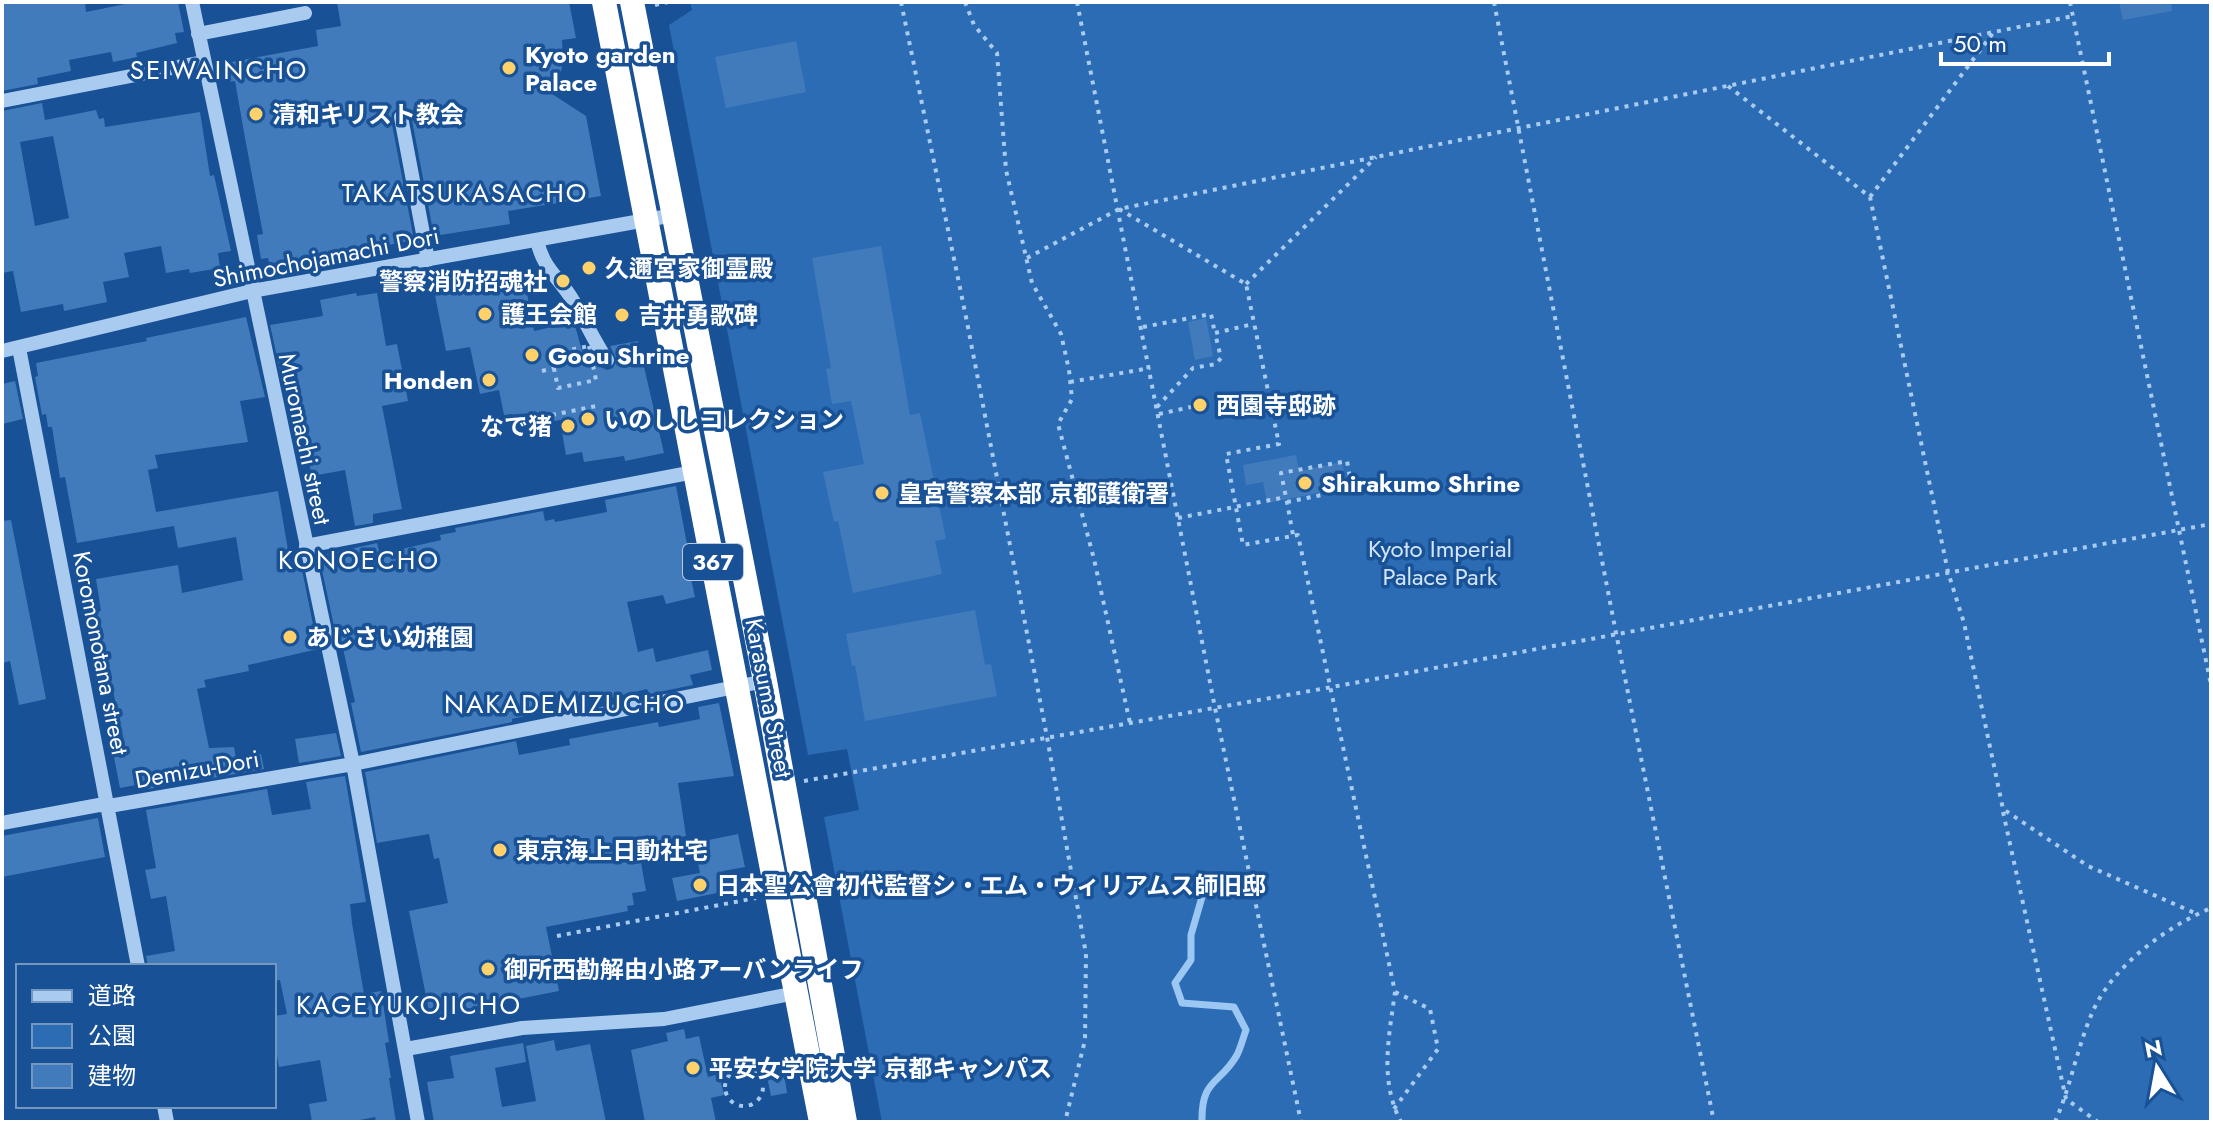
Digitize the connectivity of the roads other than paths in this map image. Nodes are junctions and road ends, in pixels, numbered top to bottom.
1 (192, 2) edge
2 (604, 2) edge
3 (632, 2) edge
4 (305, 13) dead end
5 (198, 34) junction
6 (203, 62) junction
7 (2, 101) edge
8 (401, 117) dead end
9 (660, 218) junction
10 (537, 240) junction
11 (428, 260) junction
12 (252, 291) junction
13 (19, 348) junction
14 (2, 351) edge
15 (607, 360) dead end
16 (694, 472) junction
17 (306, 546) junction
18 (765, 681) junction
19 (739, 686) junction
20 (353, 764) junction
21 (109, 806) junction
22 (2, 823) edge
23 (138, 964) edge
24 (796, 993) junction
25 (406, 1049) junction
26 (418, 1122) edge
27 (821, 1122) edge
28 (845, 1122) edge

1 - 5 street, Muromachi street
2 - 9 highway, Karasuma Street / 367
3 - 9 highway, Karasuma Street / 367
4 - 5 street
5 - 6 street, Muromachi street
6 - 7 street
6 - 12 street, Muromachi street
8 - 11 street
9 - 10 street, Shimochojamachi Dori
9 - 16 highway, Karasuma Street / 367
9 - 18 highway, Karasuma Street / 367
10 - 11 street, Shimochojamachi Dori
10 - 15 street
11 - 12 street, Shimochojamachi Dori
12 - 13 street, Shimochojamachi Dori
12 - 17 street, Muromachi street
13 - 14 street, Shimochojamachi Dori
13 - 21 street, Koromonotana street
16 - 17 street
16 - 19 highway, Karasuma Street / 367
17 - 20 street, Muromachi street
18 - 19 street, Demizu-Dori
18 - 28 highway, Karasuma Street / 367
19 - 20 street, Demizu-Dori
19 - 24 highway, Karasuma Street / 367
20 - 21 street, Demizu-Dori
20 - 25 street, Muromachi street
21 - 22 street, Demizu-Dori
21 - 23 street, Koromonotana street
24 - 25 street
24 - 27 highway, Karasuma Street / 367
25 - 26 street, Muromachi street

